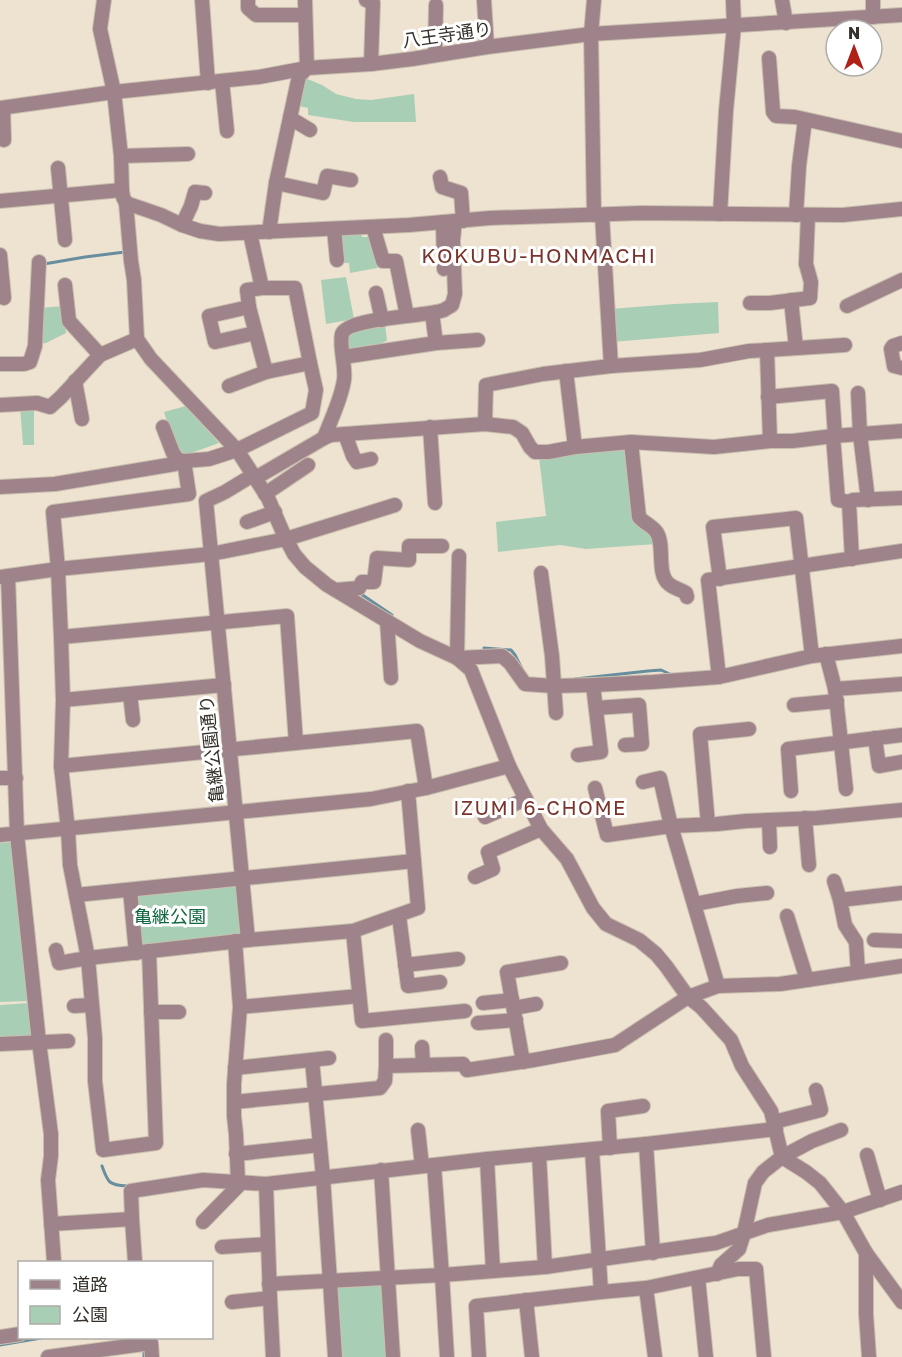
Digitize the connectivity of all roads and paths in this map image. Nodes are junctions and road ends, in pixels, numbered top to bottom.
1 (104, 0) edge
2 (202, 0) edge
3 (248, 0) edge
4 (305, 0) edge
5 (366, 0) edge
6 (484, 0) edge
7 (594, 0) edge
8 (733, 0) edge
9 (782, 0) edge
10 (873, 0) edge
11 (436, 4) dead end
12 (305, 15) junction
13 (902, 15) edge
14 (873, 17) junction
15 (786, 23) junction
16 (734, 26) junction
17 (591, 34) junction
18 (488, 47) junction
19 (435, 56) junction
20 (768, 58) dead end
21 (371, 64) junction
22 (307, 68) junction
23 (215, 82) junction
24 (114, 92) junction
25 (1, 108) edge
26 (290, 118) junction
27 (805, 120) junction
28 (310, 130) dead end
29 (227, 131) dead end
30 (4, 140) dead end
31 (902, 141) edge
32 (188, 154) dead end
33 (121, 156) junction
34 (58, 168) dead end
35 (440, 177) dead end
36 (351, 180) dead end
37 (276, 183) junction
38 (205, 193) dead end
39 (61, 195) junction
40 (124, 196) junction
41 (0, 201) edge
42 (902, 209) edge
43 (720, 214) junction
44 (598, 215) junction
45 (802, 215) junction
46 (454, 221) junction
47 (182, 225) junction
48 (373, 226) junction
49 (334, 229) junction
50 (269, 232) junction
51 (250, 233) junction
52 (65, 240) dead end
53 (0, 255) edge
54 (337, 260) dead end
55 (39, 262) dead end
56 (444, 269) dead end
57 (902, 279) edge
58 (65, 285) dead end
59 (262, 288) junction
60 (376, 293) dead end
61 (7, 298) edge
62 (792, 300) junction
63 (750, 303) dead end
64 (847, 306) dead end
65 (249, 307) junction
66 (432, 313) junction
67 (407, 316) junction
68 (381, 320) junction
69 (255, 333) junction
70 (137, 339) junction
71 (478, 340) dead end
72 (436, 343) junction
73 (902, 343) edge
74 (845, 345) dead end
75 (796, 348) junction
76 (767, 350) junction
77 (100, 355) junction
78 (343, 357) junction
79 (310, 363) junction
80 (0, 364) edge
81 (611, 366) junction
82 (902, 368) edge
83 (566, 371) junction
84 (266, 372) junction
85 (75, 381) junction
86 (229, 386) dead end
87 (858, 393) dead end
88 (768, 397) junction
89 (0, 405) edge
90 (82, 419) dead end
91 (485, 424) junction
92 (163, 427) dead end
93 (430, 427) junction
94 (902, 431) edge
95 (345, 434) junction
96 (860, 434) junction
97 (834, 436) junction
98 (324, 438) junction
99 (770, 441) junction
100 (631, 442) junction
101 (575, 447) junction
102 (237, 450) junction
103 (371, 459) dead end
104 (181, 460) junction
105 (308, 465) dead end
106 (253, 475) junction
107 (0, 487) edge
108 (265, 494) junction
109 (189, 495) junction
110 (902, 498) edge
111 (868, 500) junction
112 (206, 501) junction
113 (849, 502) junction
114 (435, 503) dead end
115 (395, 505) dead end
116 (274, 512) junction
117 (247, 522) dead end
118 (286, 539) junction
119 (442, 546) dead end
120 (902, 551) edge
121 (211, 554) junction
122 (459, 556) dead end
123 (852, 559) junction
124 (802, 566) junction
125 (58, 569) junction
126 (541, 573) dead end
127 (4, 577) edge
128 (720, 579) junction
129 (336, 590) junction
130 (687, 597) dead end
131 (387, 621) junction
132 (219, 622) junction
133 (61, 637) junction
134 (902, 646) edge
135 (819, 655) junction
136 (457, 658) junction
137 (5, 666) edge
138 (719, 677) junction
139 (391, 678) dead end
140 (902, 684) edge
141 (224, 685) junction
142 (593, 685) junction
143 (553, 686) junction
144 (130, 694) junction
145 (836, 695) junction
146 (63, 700) junction
147 (795, 705) dead end
148 (596, 708) junction
149 (556, 713) dead end
150 (133, 720) dead end
151 (749, 729) dead end
152 (902, 735) edge
153 (875, 738) junction
154 (296, 743) junction
155 (842, 743) junction
156 (625, 745) dead end
157 (231, 748) junction
158 (578, 755) dead end
159 (902, 762) edge
160 (61, 766) junction
161 (509, 766) junction
162 (16, 777) junction
163 (0, 778) edge
164 (643, 782) dead end
165 (426, 788) junction
166 (595, 788) dead end
167 (846, 789) dead end
168 (408, 791) junction
169 (791, 791) dead end
170 (526, 800) junction
171 (902, 810) edge
172 (237, 812) junction
173 (485, 817) dead end
174 (805, 818) junction
175 (769, 820) junction
176 (708, 824) junction
177 (671, 826) junction
178 (541, 829) junction
179 (68, 830) junction
180 (17, 834) junction
181 (0, 836) edge
182 (770, 847) dead end
183 (414, 861) junction
184 (808, 865) dead end
185 (475, 876) dead end
186 (243, 878) junction
187 (834, 881) dead end
188 (130, 890) junction
189 (767, 893) dead end
190 (902, 893) edge
191 (76, 895) junction
192 (840, 900) junction
193 (695, 904) junction
194 (399, 916) junction
195 (787, 916) dead end
196 (353, 931) junction
197 (874, 940) dead end
198 (242, 941) junction
199 (902, 941) edge
200 (56, 950) dead end
201 (142, 952) junction
202 (88, 958) junction
203 (458, 959) dead end
204 (561, 963) dead end
205 (405, 965) junction
206 (902, 966) edge
207 (858, 972) junction
208 (807, 980) junction
209 (440, 982) dead end
210 (718, 986) junction
211 (359, 996) junction
212 (688, 997) junction
213 (483, 1003) dead end
214 (536, 1004) dead end
215 (92, 1005) junction
216 (74, 1006) dead end
217 (240, 1006) junction
218 (514, 1009) junction
219 (465, 1011) dead end
220 (151, 1012) junction
221 (179, 1012) dead end
222 (478, 1023) dead end
223 (386, 1040) dead end
224 (68, 1041) dead end
225 (39, 1042) junction
226 (0, 1044) edge
227 (422, 1047) dead end
228 (329, 1058) dead end
229 (312, 1060) junction
230 (523, 1062) junction
231 (423, 1065) junction
232 (386, 1066) junction
233 (235, 1068) junction
234 (816, 1090) dead end
235 (315, 1094) junction
236 (234, 1102) junction
237 (643, 1106) dead end
238 (775, 1125) junction
239 (418, 1130) dead end
240 (841, 1130) dead end
241 (646, 1144) junction
242 (320, 1145) junction
243 (610, 1148) junction
244 (592, 1150) junction
245 (236, 1154) junction
246 (539, 1154) junction
247 (867, 1155) dead end
248 (782, 1157) junction
249 (487, 1159) junction
250 (428, 1166) junction
251 (381, 1170) junction
252 (323, 1177) junction
253 (240, 1182) junction
254 (266, 1184) junction
255 (902, 1192) edge
256 (880, 1200) junction
257 (843, 1212) junction
258 (132, 1220) junction
259 (203, 1222) dead end
260 (51, 1224) junction
261 (744, 1233) junction
262 (267, 1244) junction
263 (222, 1246) dead end
264 (653, 1253) junction
265 (866, 1253) junction
266 (599, 1259) junction
267 (54, 1261) edge
268 (135, 1261) edge
269 (545, 1267) junction
270 (493, 1271) junction
271 (717, 1274) junction
272 (442, 1275) junction
273 (388, 1278) junction
274 (698, 1278) junction
275 (330, 1281) junction
276 (269, 1284) junction
277 (646, 1288) junction
278 (601, 1293) junction
279 (270, 1298) junction
280 (526, 1300) junction
281 (232, 1302) dead end
282 (902, 1302) edge
283 (18, 1334) edge
284 (0, 1337) edge
285 (151, 1346) edge
286 (48, 1357) edge
287 (273, 1357) edge
288 (335, 1357) edge
289 (393, 1357) edge
290 (447, 1357) edge
291 (479, 1357) edge
292 (532, 1357) edge
293 (655, 1357) edge
294 (706, 1357) edge
295 (764, 1357) edge
296 (869, 1357) edge

1 - 24 street
2 - 23 street
3 - 12 street
4 - 12 street
5 - 21 street
6 - 18 street
7 - 17 street
8 - 16 street
9 - 15 street
10 - 14 street
11 - 19 street
12 - 22 street
13 - 14 street, 八王寺通り
14 - 15 street, 八王寺通り
15 - 16 street, 八王寺通り
16 - 17 street, 八王寺通り
16 - 43 street
17 - 18 street, 八王寺通り
17 - 44 street
18 - 19 street, 八王寺通り
19 - 21 street, 八王寺通り
20 - 27 street
21 - 22 street, 八王寺通り
22 - 23 street, 八王寺通り
22 - 26 street
23 - 24 street, 八王寺通り
23 - 29 street
24 - 25 street, 八王寺通り
24 - 33 street
25 - 30 street
26 - 28 street
26 - 37 street
27 - 31 street
27 - 45 street
32 - 33 street
33 - 40 street
34 - 39 street
35 - 46 street
36 - 37 street
37 - 50 street
38 - 47 street
39 - 40 street
39 - 41 street
39 - 52 street
40 - 47 street
40 - 70 street
42 - 45 street
43 - 44 street
43 - 45 street
44 - 46 street
44 - 81 street
45 - 62 street
46 - 48 street
46 - 56 street
46 - 66 street
47 - 51 street
48 - 49 street
48 - 67 street
49 - 50 street
49 - 54 street
50 - 51 street
51 - 59 street
53 - 61 street
55 - 80 street
57 - 64 street
58 - 77 street
59 - 65 street
59 - 79 street
60 - 68 street
62 - 63 street
62 - 75 street
65 - 69 street
65 - 69 street
66 - 67 street
66 - 72 street
67 - 68 street
68 - 78 street
69 - 84 street
70 - 77 street
70 - 102 street
71 - 72 street
72 - 78 street
73 - 82 street
74 - 75 street
75 - 76 street
76 - 81 street
76 - 88 street
77 - 85 street
78 - 98 street
79 - 84 street
79 - 102 street
81 - 83 street
83 - 91 street
83 - 101 street
84 - 86 street
85 - 89 street
85 - 90 street
87 - 96 street
88 - 97 street
88 - 99 street
91 - 93 street
91 - 101 street
92 - 104 street
93 - 95 street
93 - 114 street
94 - 96 street
95 - 98 street
95 - 103 street
96 - 97 street
96 - 111 street
97 - 99 street
97 - 113 street
98 - 106 street
99 - 100 street
100 - 101 street
100 - 130 street
102 - 104 street
102 - 106 street
104 - 107 street
104 - 109 street
105 - 108 street
106 - 108 street
106 - 112 street
108 - 116 street
109 - 112 street
109 - 125 street
110 - 111 street
111 - 113 street
112 - 121 street, 亀継公園通り
113 - 123 street
115 - 118 street
116 - 117 street
116 - 118 street
118 - 121 street
118 - 129 street
119 - 129 street
120 - 123 street
121 - 125 street
121 - 132 street, 亀継公園通り
122 - 136 street
123 - 124 street
124 - 128 street
124 - 128 street
124 - 135 street
125 - 127 street
125 - 133 street
126 - 143 street
127 - 137 street
128 - 138 street
129 - 131 street
131 - 136 street
131 - 139 street
132 - 133 street
132 - 141 street, 亀継公園通り
132 - 154 street
133 - 146 street
134 - 135 street
135 - 138 street
135 - 145 street
136 - 143 street
136 - 161 street
137 - 162 street
138 - 142 street
140 - 145 street
141 - 144 street
141 - 157 street, 亀継公園通り
142 - 143 street
142 - 148 street
143 - 149 street
144 - 146 street
144 - 150 street
145 - 147 street
145 - 155 street
146 - 160 street
148 - 156 street
148 - 158 street
151 - 176 street
152 - 153 street
153 - 155 street
153 - 159 street
154 - 157 street
154 - 165 street
155 - 167 street
155 - 169 street
157 - 160 street
157 - 172 street, 亀継公園通り
160 - 179 street
161 - 165 street
161 - 170 street
162 - 163 street
162 - 180 street
164 - 177 street
165 - 168 street
166 - 177 street
168 - 172 street
168 - 183 street
170 - 173 street
170 - 178 street
171 - 174 street
172 - 179 street
172 - 186 street, 亀継公園通り
174 - 175 street
174 - 184 street
175 - 176 street
175 - 182 street
176 - 177 street
177 - 193 street
178 - 185 street
178 - 212 street
179 - 180 street
179 - 191 street
180 - 181 street
180 - 225 street
183 - 186 street
183 - 194 street
186 - 188 street
186 - 198 street, 亀継公園通り
187 - 192 street
188 - 191 street
188 - 201 street
189 - 193 street
190 - 192 street
191 - 202 street
192 - 207 street
193 - 210 street
194 - 196 street
194 - 205 street
195 - 208 street
196 - 198 street
196 - 211 street
197 - 199 street
198 - 201 street
198 - 217 street, 亀継公園通り
200 - 202 street
201 - 202 street
201 - 220 street
202 - 215 street
203 - 205 street
204 - 218 street
205 - 209 street
206 - 207 street
207 - 208 street
208 - 210 street
210 - 212 street
211 - 217 street
211 - 219 street
212 - 230 street
212 - 238 street
213 - 218 street
214 - 218 street
215 - 216 street
215 - 220 street
217 - 233 street, 亀継公園通り
218 - 222 street
218 - 230 street
220 - 221 street
223 - 232 street
224 - 225 street
225 - 226 street
225 - 260 street
227 - 231 street
228 - 229 street
229 - 233 street
229 - 235 street
230 - 231 street
231 - 232 street
232 - 235 street
233 - 236 street, 亀継公園通り
234 - 238 street
235 - 236 street
235 - 242 street
236 - 245 street, 亀継公園通り
237 - 243 street
238 - 241 street
238 - 248 street
239 - 250 street
240 - 248 street
241 - 243 street
241 - 264 street
242 - 245 street
242 - 252 street
243 - 244 street
244 - 246 street
244 - 266 street
245 - 253 street, 亀継公園通り
246 - 249 street
246 - 269 street
247 - 256 street
248 - 257 street
248 - 261 street
249 - 250 street
249 - 270 street
250 - 251 street
250 - 272 street
251 - 252 street
251 - 273 street
252 - 254 street
252 - 275 street
253 - 254 street
253 - 258 street
253 - 259 street
254 - 262 street
255 - 256 street
256 - 257 street
257 - 261 street
257 - 265 street
258 - 260 street
258 - 268 street
260 - 267 street
261 - 264 street
261 - 271 street
262 - 263 street
262 - 276 street
264 - 266 street
265 - 282 street
265 - 296 street
266 - 269 street
266 - 278 street
269 - 270 street
270 - 272 street
271 - 274 street
271 - 295 street
272 - 273 street
272 - 290 street
273 - 275 street
273 - 289 street
274 - 277 street
274 - 294 street
275 - 276 street
275 - 288 street
276 - 279 street
277 - 278 street
277 - 293 street
278 - 280 street
279 - 281 street
279 - 287 street
280 - 291 street
280 - 292 street
283 - 284 street
285 - 286 street

